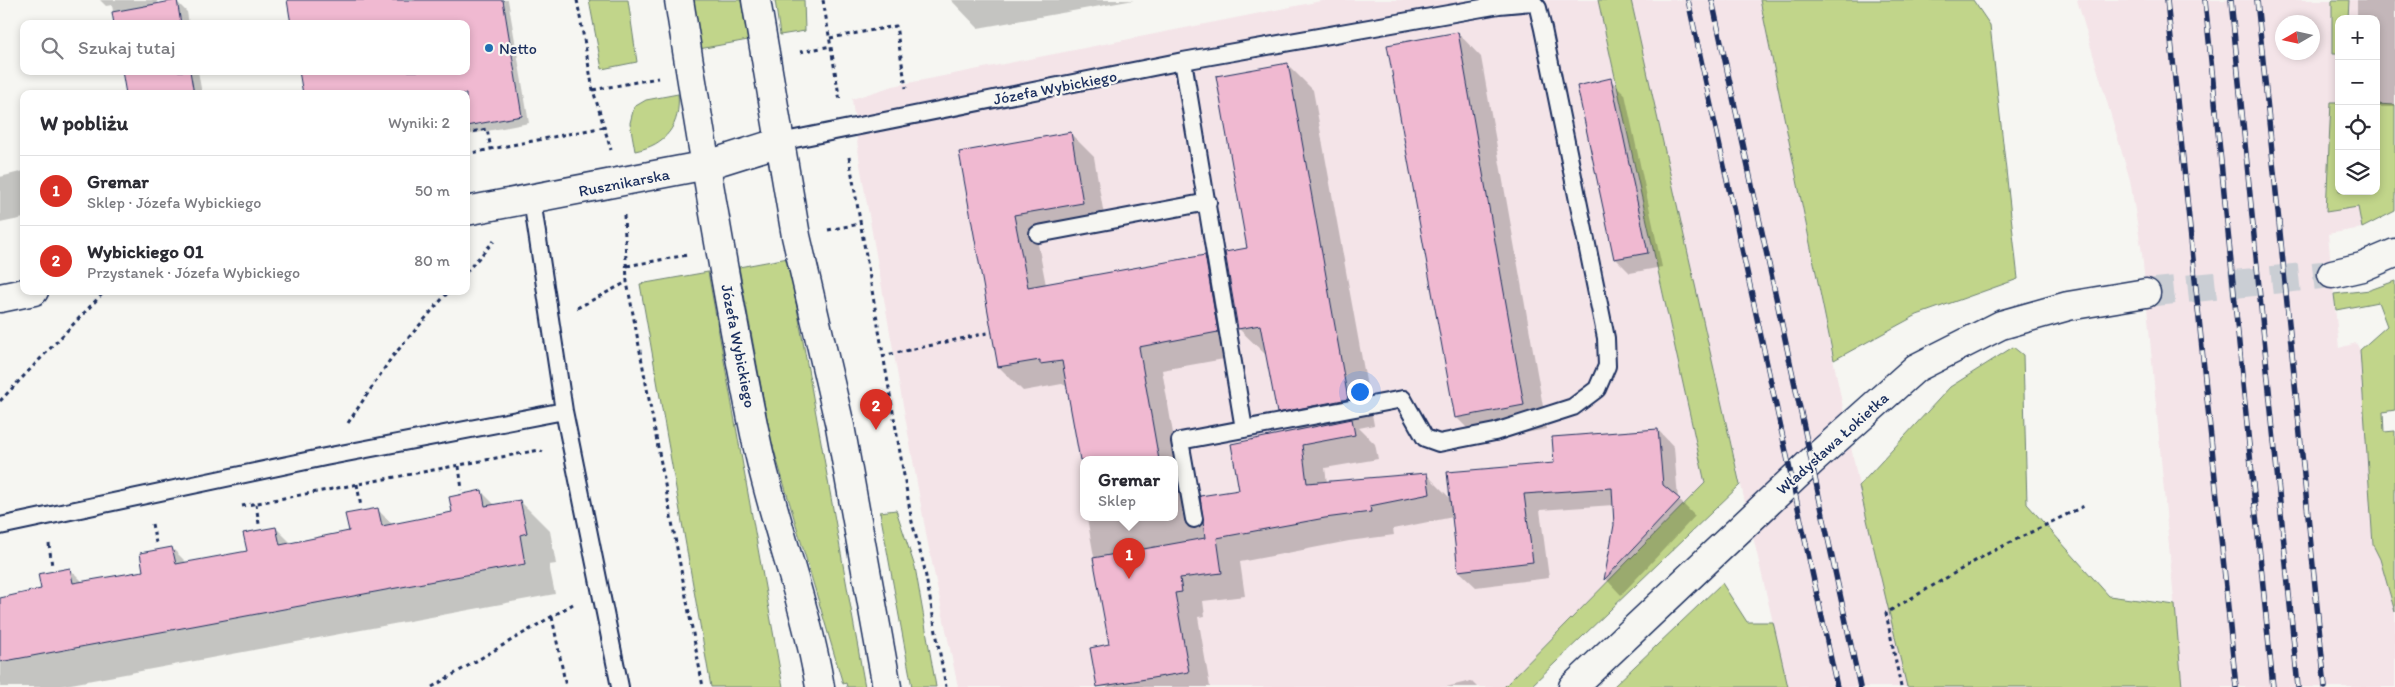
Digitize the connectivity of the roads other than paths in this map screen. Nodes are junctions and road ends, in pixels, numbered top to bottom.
1 (679, 0) edge
2 (756, 0) edge
3 (1183, 61) junction
4 (780, 142) junction
5 (707, 166) junction
6 (532, 200) junction
7 (1208, 202) junction
8 (470, 210) edge
9 (1038, 234) dead end
10 (2395, 253) edge
11 (2332, 274) tunnel mouth
12 (2146, 293) tunnel mouth
13 (20, 294) edge
14 (0, 298) edge
15 (564, 410) junction
16 (1244, 429) junction
17 (1194, 519) dead end
18 (0, 526) edge
19 (620, 687) edge
20 (820, 687) edge
21 (887, 687) edge
22 (1573, 687) edge

1 - 5 street, Józefa Wybickiego
2 - 4 street
3 - 4 lane, Józefa Wybickiego
3 - 7 lane
3 - 16 lane, Józefa Wybickiego
4 - 5 street, Rusznikarska
4 - 21 street
5 - 6 street, Rusznikarska
5 - 20 street, Józefa Wybickiego
6 - 8 street, Rusznikarska
6 - 15 lane
7 - 9 lane
7 - 16 lane
10 - 11 street
12 - 22 street, Władysława Łokietka
13 - 14 street
15 - 18 lane
15 - 19 lane
16 - 17 lane

